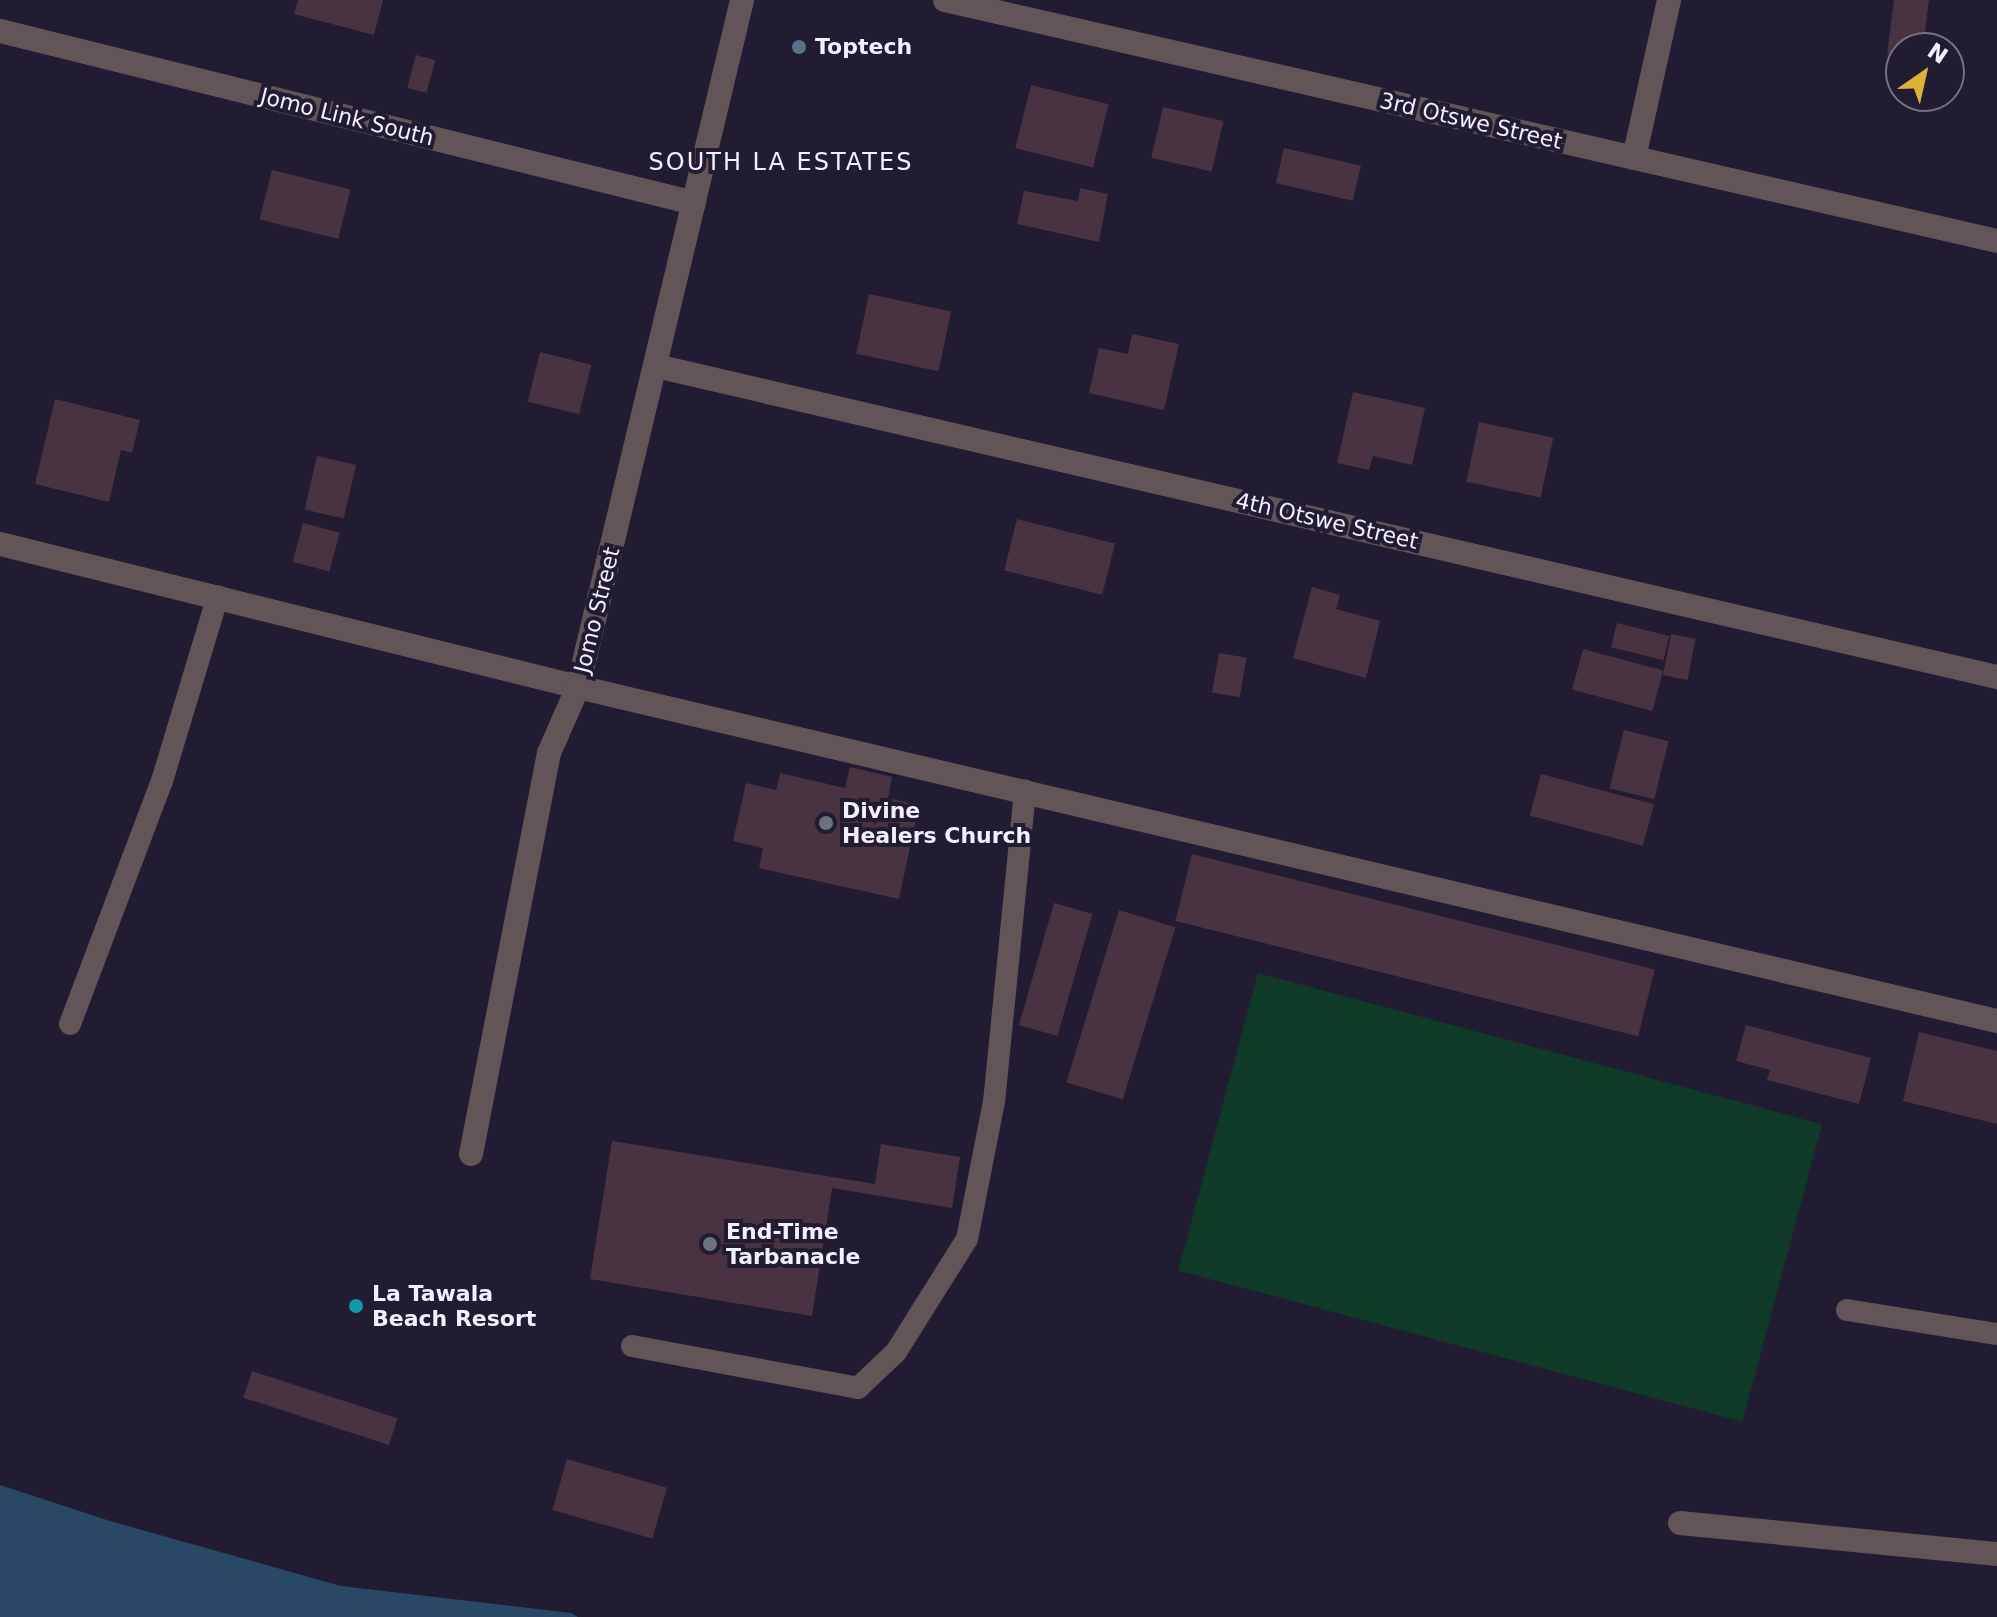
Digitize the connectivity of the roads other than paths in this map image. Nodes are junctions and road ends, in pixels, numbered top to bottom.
1 (742, 0) edge
2 (945, 0) edge
3 (1669, 0) edge
4 (0, 31) edge
5 (1634, 158) junction
6 (694, 203) junction
7 (1997, 241) edge
8 (656, 366) junction
9 (0, 544) edge
10 (218, 596) junction
11 (1997, 677) edge
12 (578, 687) junction
13 (1025, 791) junction
14 (1997, 1021) edge
15 (70, 1024) dead end
16 (471, 1154) dead end
17 (1847, 1310) dead end
18 (1997, 1334) edge
19 (632, 1346) dead end
20 (1680, 1523) dead end
21 (1997, 1554) edge

1 - 6 street, Jomo Street
2 - 5 street, 3rd Otswe Street
3 - 5 street
4 - 6 street, Jomo Link South
5 - 7 street, 3rd Otswe Street
6 - 8 street, Jomo Street
8 - 11 street, 4th Otswe Street
8 - 12 street, Jomo Street
9 - 10 street, Jomo Street
10 - 12 street, Jomo Street
10 - 15 lane
12 - 13 street
12 - 16 street
13 - 14 street
13 - 19 lane
17 - 18 lane
20 - 21 street

